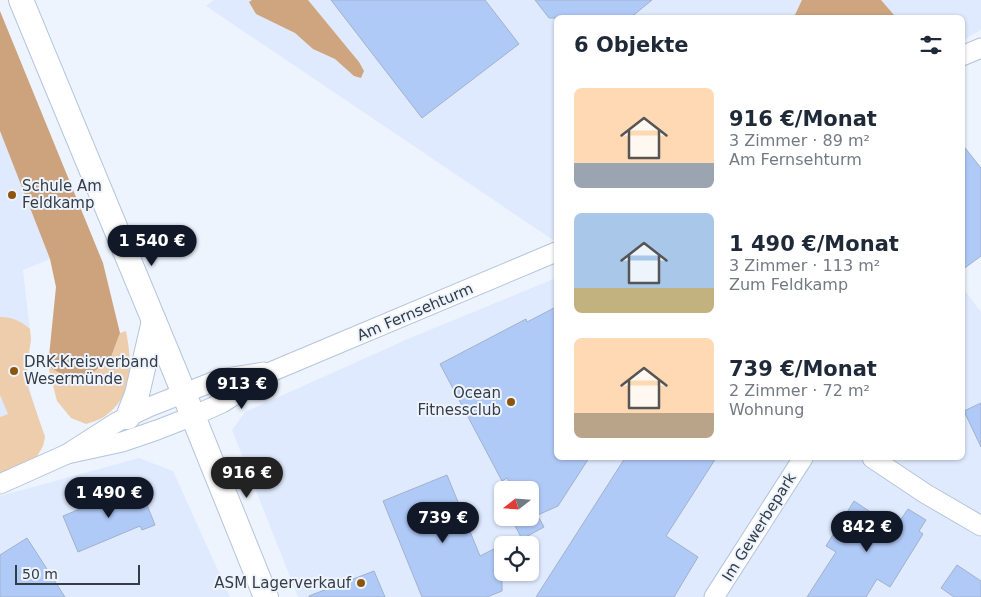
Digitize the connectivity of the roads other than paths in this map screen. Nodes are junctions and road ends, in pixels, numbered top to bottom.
1 (21, 0) edge
2 (981, 48) edge
3 (965, 55) edge
4 (554, 253) edge
5 (154, 321) junction
6 (273, 371) junction
7 (184, 394) junction
8 (193, 416) junction
9 (128, 417) junction
10 (67, 454) junction
11 (802, 460) edge
12 (875, 460) edge
13 (0, 484) edge
14 (981, 526) edge
15 (266, 597) edge
16 (714, 597) edge

1 - 5 main road
2 - 3 street
4 - 6 street, Am Fernsehturm
5 - 7 main road
5 - 9 main road
6 - 7 street, Am Fernsehturm
6 - 8 street, Am Fernsehturm
7 - 8 main road
7 - 9 street, Am Fernsehturm
8 - 10 street, Am Fernsehturm
8 - 15 main road
9 - 10 street, Am Fernsehturm
10 - 13 street
11 - 16 street, Im Gewerbepark
12 - 14 street

